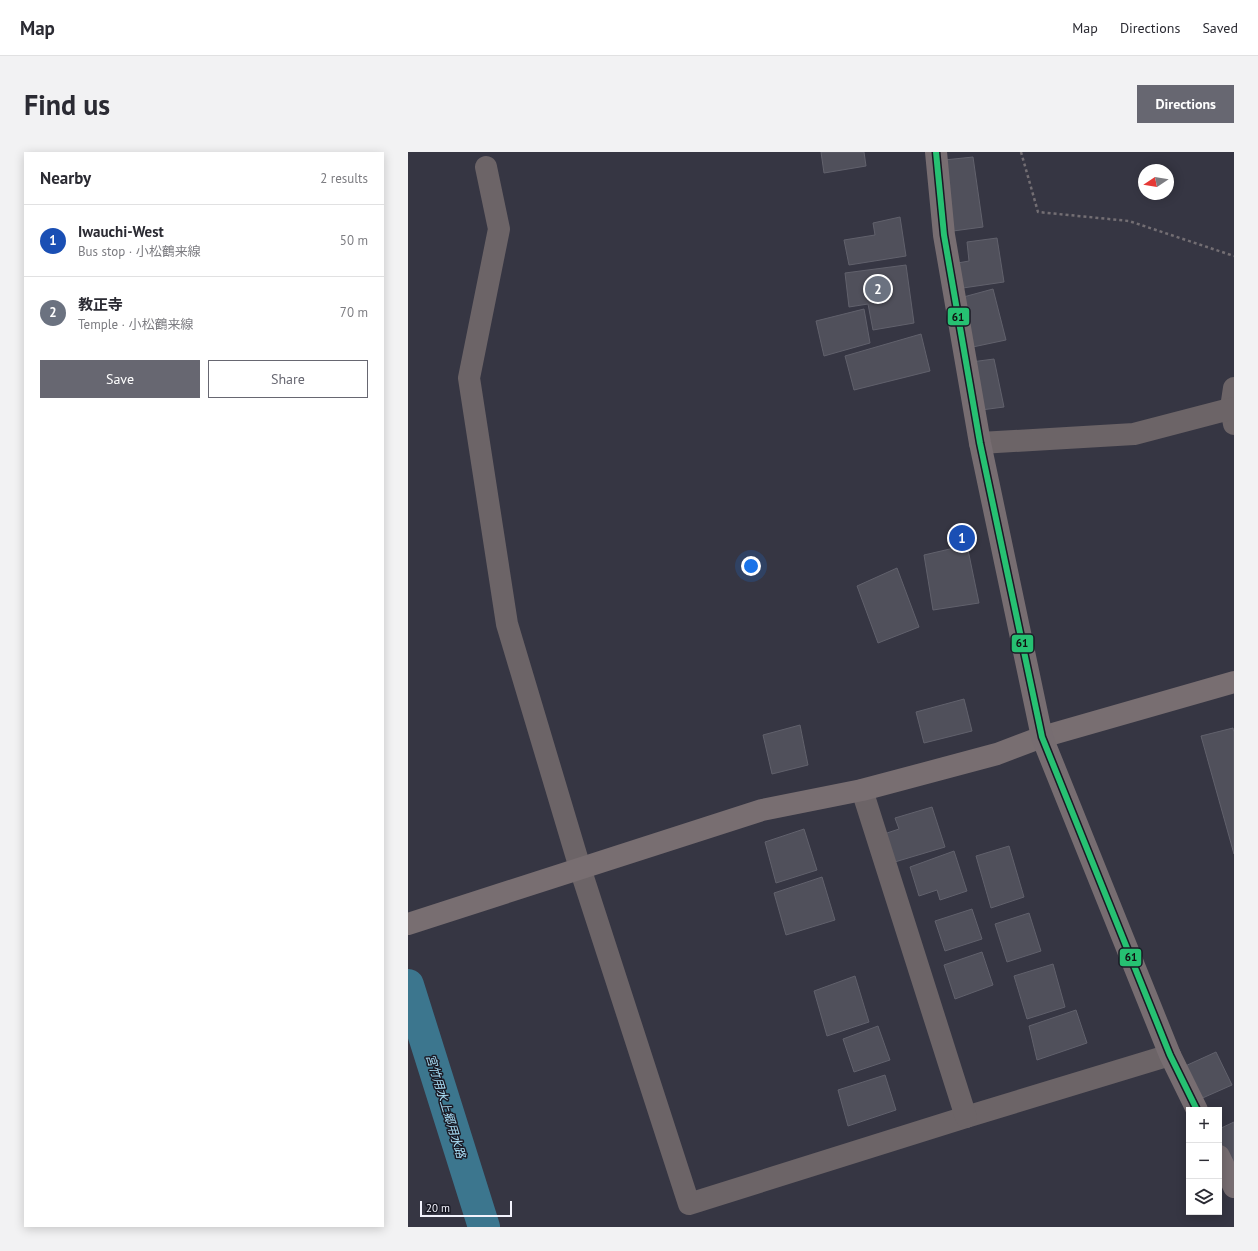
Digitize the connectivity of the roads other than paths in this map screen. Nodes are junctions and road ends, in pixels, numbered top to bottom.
1 (936, 152) edge
2 (486, 167) dead end
3 (1233, 407) edge
4 (980, 443) junction
5 (1234, 682) edge
6 (1042, 737) junction
7 (862, 790) junction
8 (580, 868) junction
9 (408, 924) edge
10 (1170, 1055) junction
11 (1196, 1107) edge
12 (966, 1117) junction
13 (1222, 1162) edge
14 (1234, 1187) edge

1 - 4 main road
2 - 8 street
3 - 4 street
4 - 6 main road
5 - 6 street
6 - 7 street
6 - 10 main road
7 - 8 street
7 - 12 street
8 - 9 street
8 - 12 street
10 - 11 main road
10 - 12 street
13 - 14 main road

